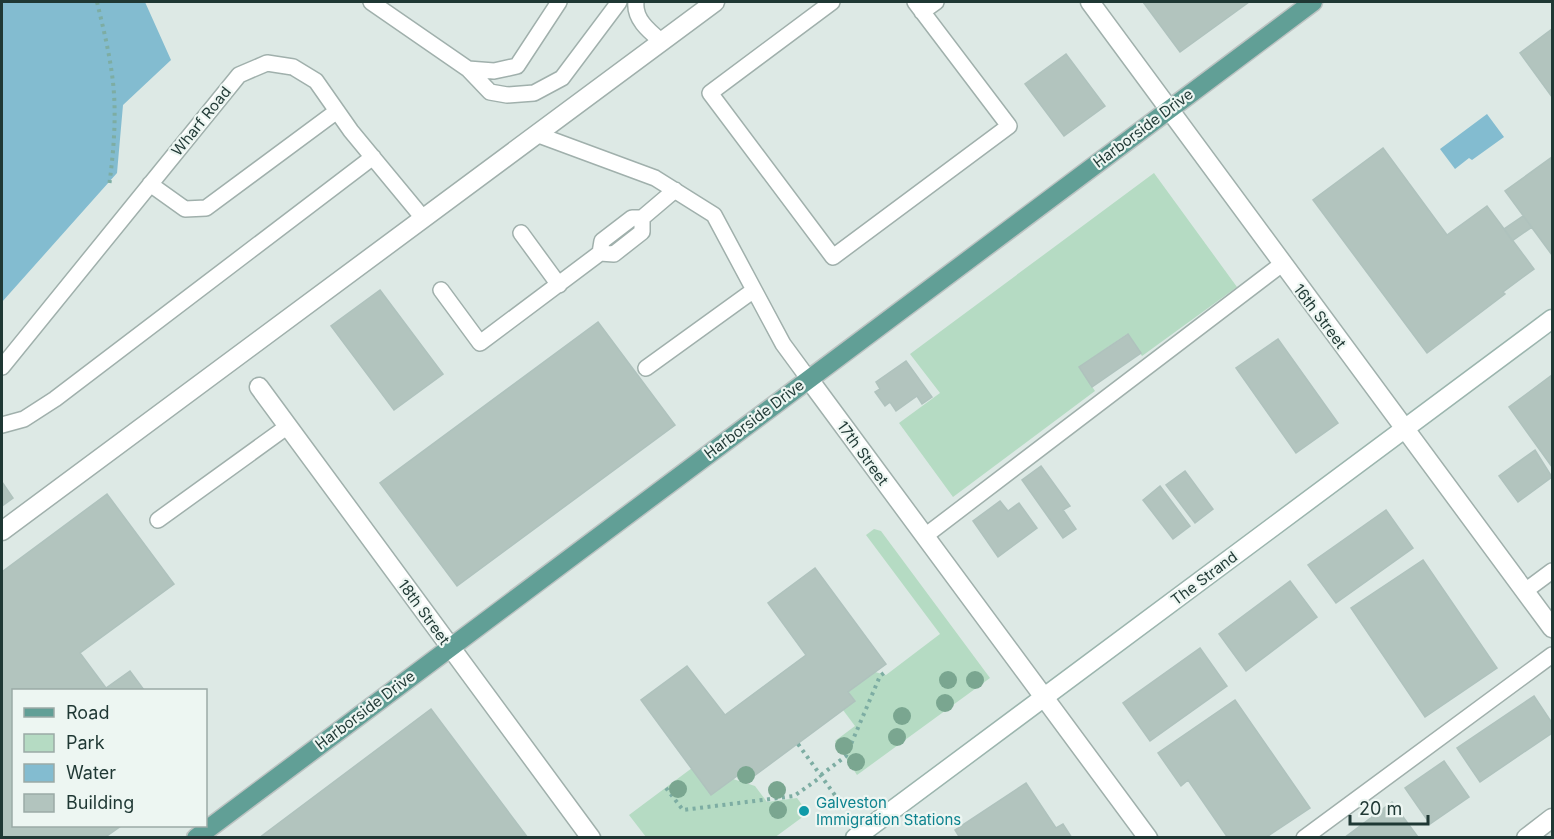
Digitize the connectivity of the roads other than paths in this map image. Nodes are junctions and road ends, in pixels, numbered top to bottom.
1 (371, 2) edge
2 (559, 2) edge
3 (619, 2) edge
4 (636, 2) edge
5 (715, 2) edge
6 (832, 2) edge
7 (936, 2) edge
8 (1090, 2) edge
9 (1313, 2) edge
10 (918, 7) edge
11 (661, 41) junction
12 (468, 69) junction
13 (1169, 109) junction
14 (337, 111) junction
15 (536, 134) junction
16 (373, 157) junction
17 (150, 184) junction
18 (675, 190) junction
19 (423, 218) junction
20 (520, 233) dead end
21 (1282, 264) junction
22 (559, 285) junction
23 (441, 290) dead end
24 (754, 290) junction
25 (1552, 319) edge
26 (2, 366) edge
27 (646, 368) dead end
28 (808, 378) junction
29 (259, 387) dead end
30 (2, 425) edge
31 (288, 426) junction
32 (1404, 429) junction
33 (158, 520) dead end
34 (2, 531) edge
35 (925, 536) junction
36 (1552, 571) edge
37 (1525, 591) junction
38 (1552, 628) edge
39 (449, 646) junction
40 (1552, 655) edge
41 (1044, 697) junction
42 (1552, 818) edge
43 (196, 837) edge
44 (591, 837) edge
45 (855, 837) edge
46 (1148, 837) edge
47 (1304, 837) edge
48 (1526, 837) edge

1 - 12 lane
2 - 12 lane
3 - 12 lane
4 - 11 lane
5 - 11 street
6 - 10 lane
7 - 10 lane
8 - 13 street, 16th Street
9 - 13 main road, Harborside Drive
11 - 15 street
13 - 21 street, 16th Street
13 - 28 main road, Harborside Drive
14 - 16 lane, Wharf Road
14 - 17 lane
14 - 17 lane, Wharf Road
15 - 18 lane, 17th Street
15 - 19 street
16 - 19 lane, Wharf Road
16 - 30 lane
17 - 26 lane, Wharf Road
18 - 22 lane
18 - 24 lane, 17th Street
19 - 34 street
20 - 22 lane
21 - 32 street, 16th Street
21 - 35 lane
22 - 23 lane
24 - 27 lane
24 - 28 lane, 17th Street
25 - 32 street, The Strand
28 - 35 street, 17th Street
28 - 39 main road, Harborside Drive
29 - 31 street, 18th Street
31 - 33 lane
31 - 39 street, 18th Street
32 - 37 street, 16th Street
32 - 41 street, The Strand
35 - 41 street, 17th Street
36 - 37 lane
37 - 38 street, 16th Street
39 - 43 main road, Harborside Drive
39 - 44 street, 18th Street
40 - 47 lane
41 - 45 street, The Strand
41 - 46 street, 17th Street
42 - 48 street

